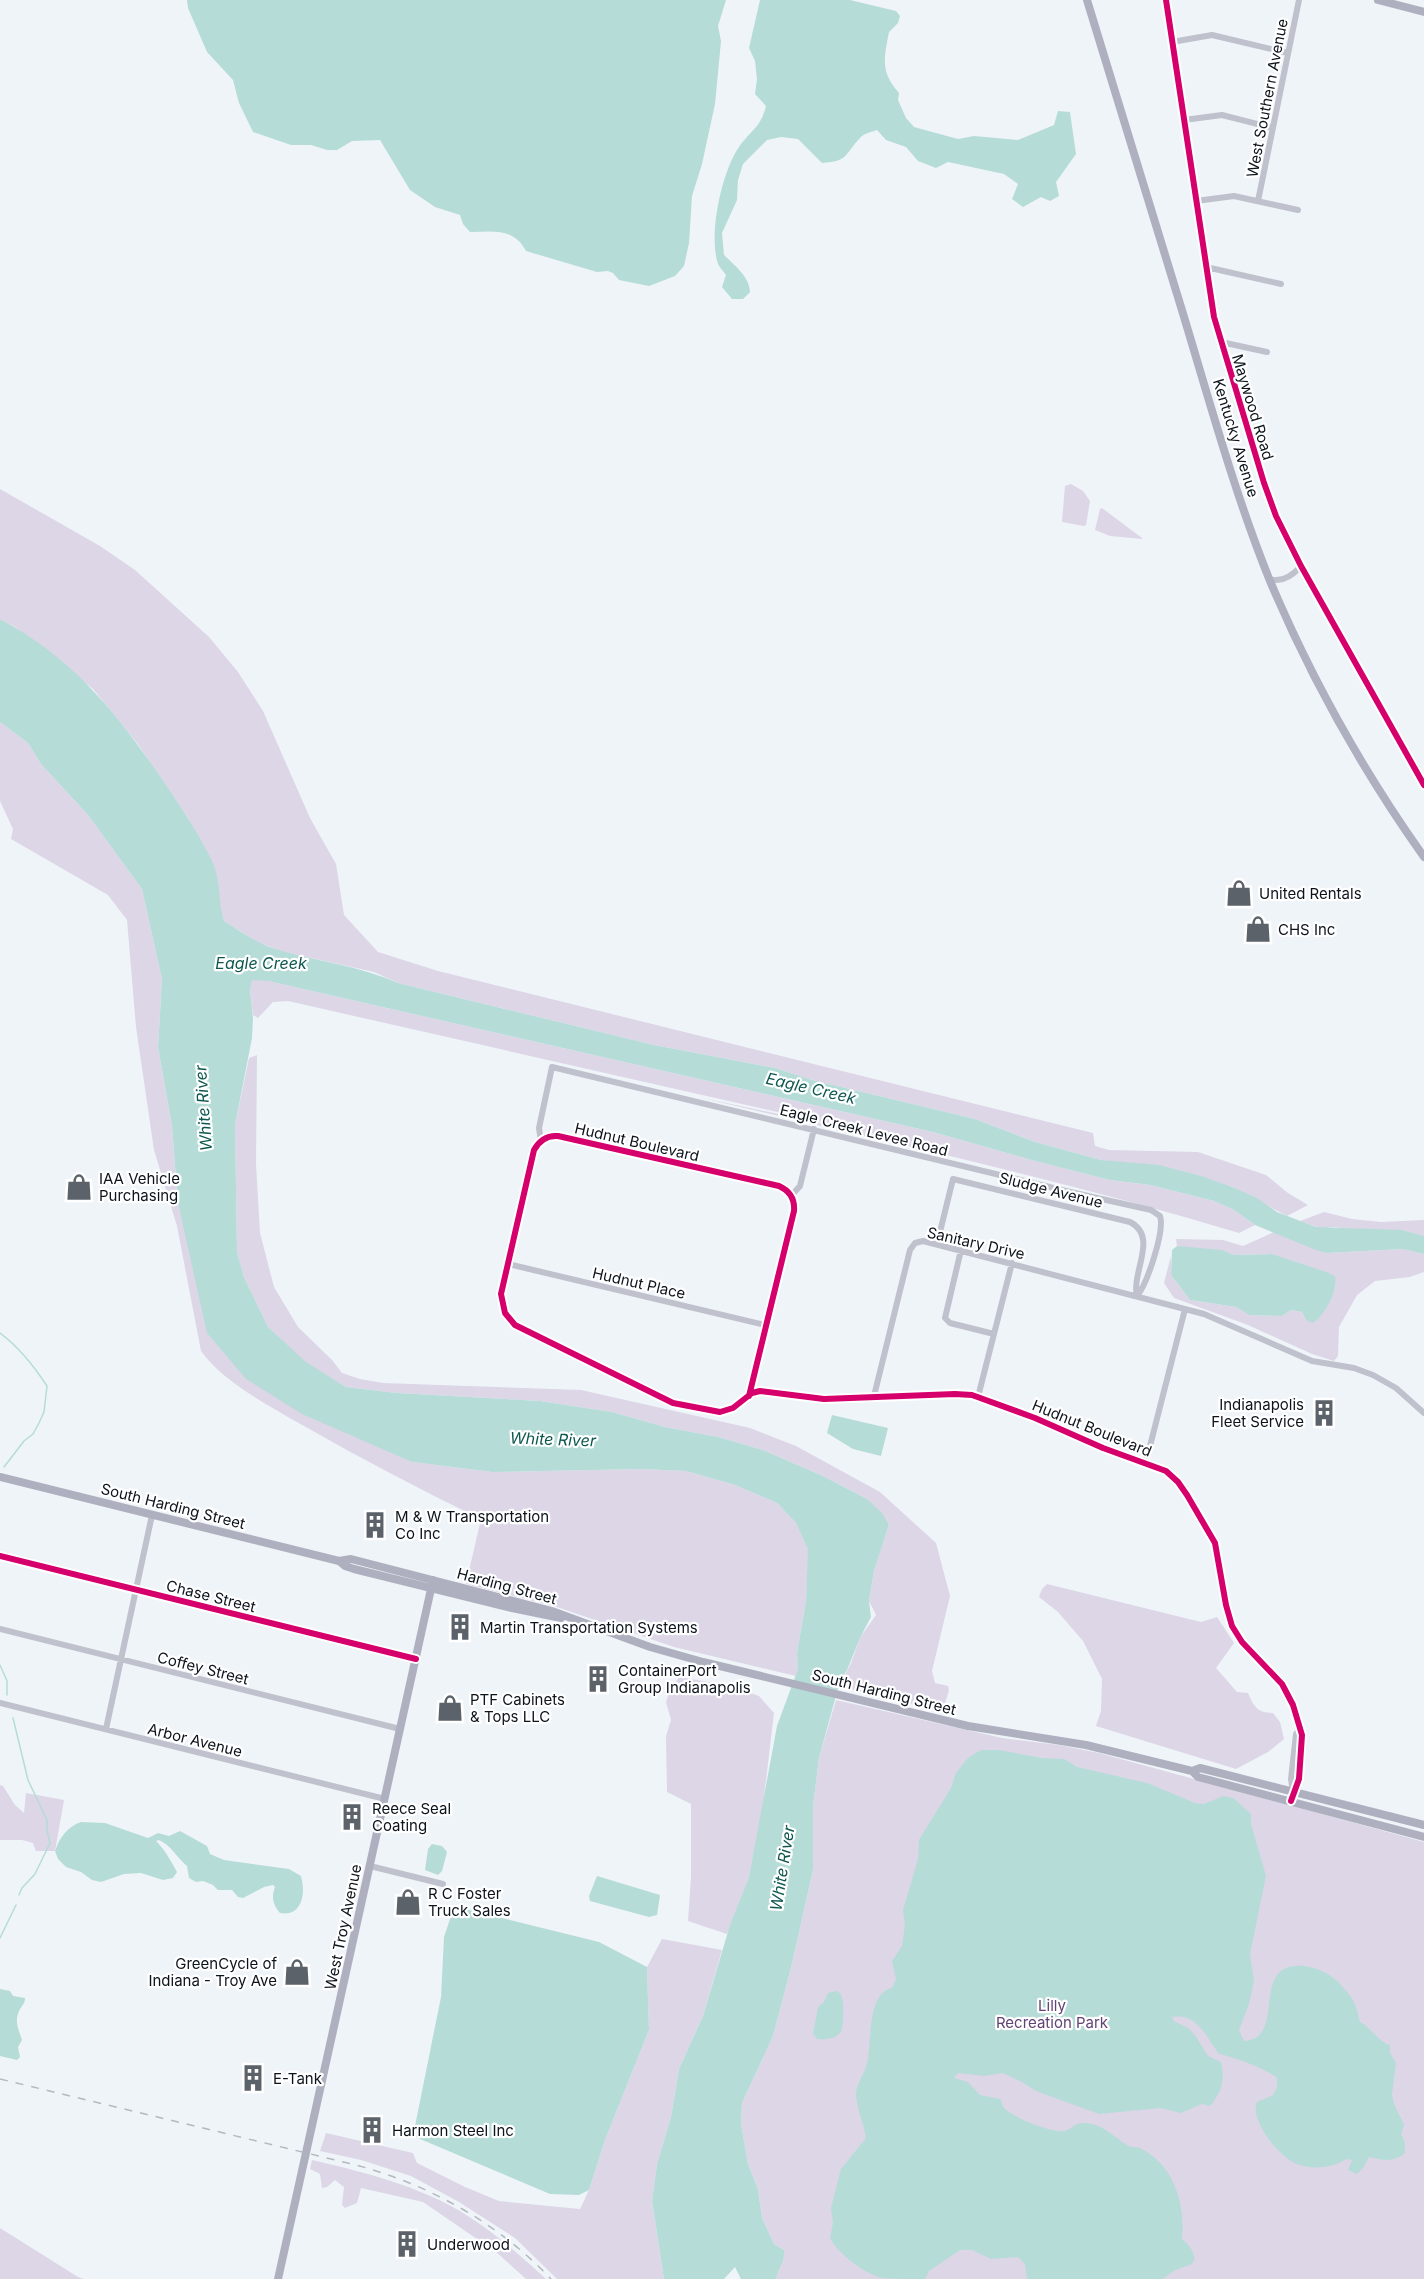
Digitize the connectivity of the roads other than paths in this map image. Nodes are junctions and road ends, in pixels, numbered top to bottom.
1 (1087, 0) edge
2 (1166, 0) edge
3 (1299, 0) edge
4 (1378, 0) edge
5 (1424, 12) edge
6 (1172, 42) junction
7 (1288, 53) junction
8 (1184, 120) junction
9 (1273, 128) junction
10 (1196, 201) junction
11 (1258, 201) junction
12 (1298, 210) dead end
13 (1206, 267) junction
14 (1281, 284) dead end
15 (1221, 342) junction
16 (1267, 352) dead end
17 (1301, 566) junction
18 (1270, 579) junction
19 (1424, 785) edge
20 (1424, 857) edge
21 (814, 1129) junction
22 (541, 1141) junction
23 (791, 1196) junction
24 (938, 1244) junction
25 (961, 1250) junction
26 (1012, 1263) junction
27 (508, 1264) junction
28 (1137, 1296) junction
29 (1185, 1309) junction
30 (765, 1325) junction
31 (994, 1334) junction
32 (749, 1396) junction
33 (874, 1396) junction
34 (978, 1397) junction
35 (1424, 1413) edge
36 (1144, 1461) junction
37 (0, 1477) edge
38 (152, 1515) junction
39 (0, 1556) edge
40 (339, 1561) joint
41 (432, 1585) junction
42 (136, 1590) junction
43 (573, 1619) joint
44 (0, 1629) edge
45 (416, 1659) junction
46 (121, 1660) junction
47 (0, 1703) edge
48 (106, 1729) junction
49 (400, 1729) junction
50 (1292, 1796) junction
51 (385, 1799) junction
52 (1424, 1825) edge
53 (1424, 1837) edge
54 (370, 1866) junction
55 (444, 1884) dead end
56 (278, 2279) edge

1 - 18 main road, Kentucky Avenue
2 - 6 street, Maywood Road
3 - 7 street, West Southern Avenue
4 - 5 main road
6 - 7 street
6 - 8 street, Maywood Road
7 - 9 street, West Southern Avenue
8 - 9 street
8 - 10 street, Maywood Road
9 - 11 street, West Southern Avenue
10 - 11 street
10 - 13 street, Maywood Road
11 - 12 street
13 - 14 street
13 - 15 street, Maywood Road
15 - 16 street
15 - 17 street, Maywood Road
17 - 18 street
17 - 19 street, Maywood Road
18 - 20 main road, Kentucky Avenue
21 - 22 street, Eagle Creek Levee Road
21 - 23 street
21 - 28 street, Eagle Creek Levee Road
22 - 23 street, Hudnut Boulevard
22 - 27 street, Hudnut Boulevard
23 - 30 street
24 - 25 street, Sanitary Drive
24 - 28 street, Sludge Avenue
24 - 33 street, Sanitary Drive
25 - 26 street, Sanitary Drive
25 - 31 street
26 - 28 street, Sanitary Drive
26 - 31 street
27 - 30 street, Hudnut Place
27 - 32 street, Hudnut Boulevard
28 - 29 street, Sanitary Drive
29 - 35 street, Sanitary Drive
29 - 36 street
30 - 32 street
31 - 34 street
32 - 33 street, Hudnut Boulevard
33 - 34 street, Hudnut Boulevard
34 - 36 street, Hudnut Boulevard
36 - 50 street, Hudnut Boulevard
37 - 38 main road, South Harding Street
38 - 40 main road, South Harding Street
38 - 42 street
39 - 42 street, Chase Street
40 - 41 main road, Harding Street
41 - 43 main road, Harding Street
41 - 45 main road, West Troy Avenue
42 - 45 street, Chase Street
42 - 46 street
43 - 50 main road, South Harding Street
44 - 46 street, Coffey Street
45 - 49 main road, West Troy Avenue
46 - 48 street
46 - 49 street, Coffey Street
47 - 48 street, Arbor Avenue
48 - 51 street, Arbor Avenue
49 - 51 main road, West Troy Avenue
50 - 52 main road, South Harding Street
50 - 53 main road, South Harding Street
51 - 54 main road, West Troy Avenue
54 - 55 street
54 - 56 main road, West Troy Avenue

